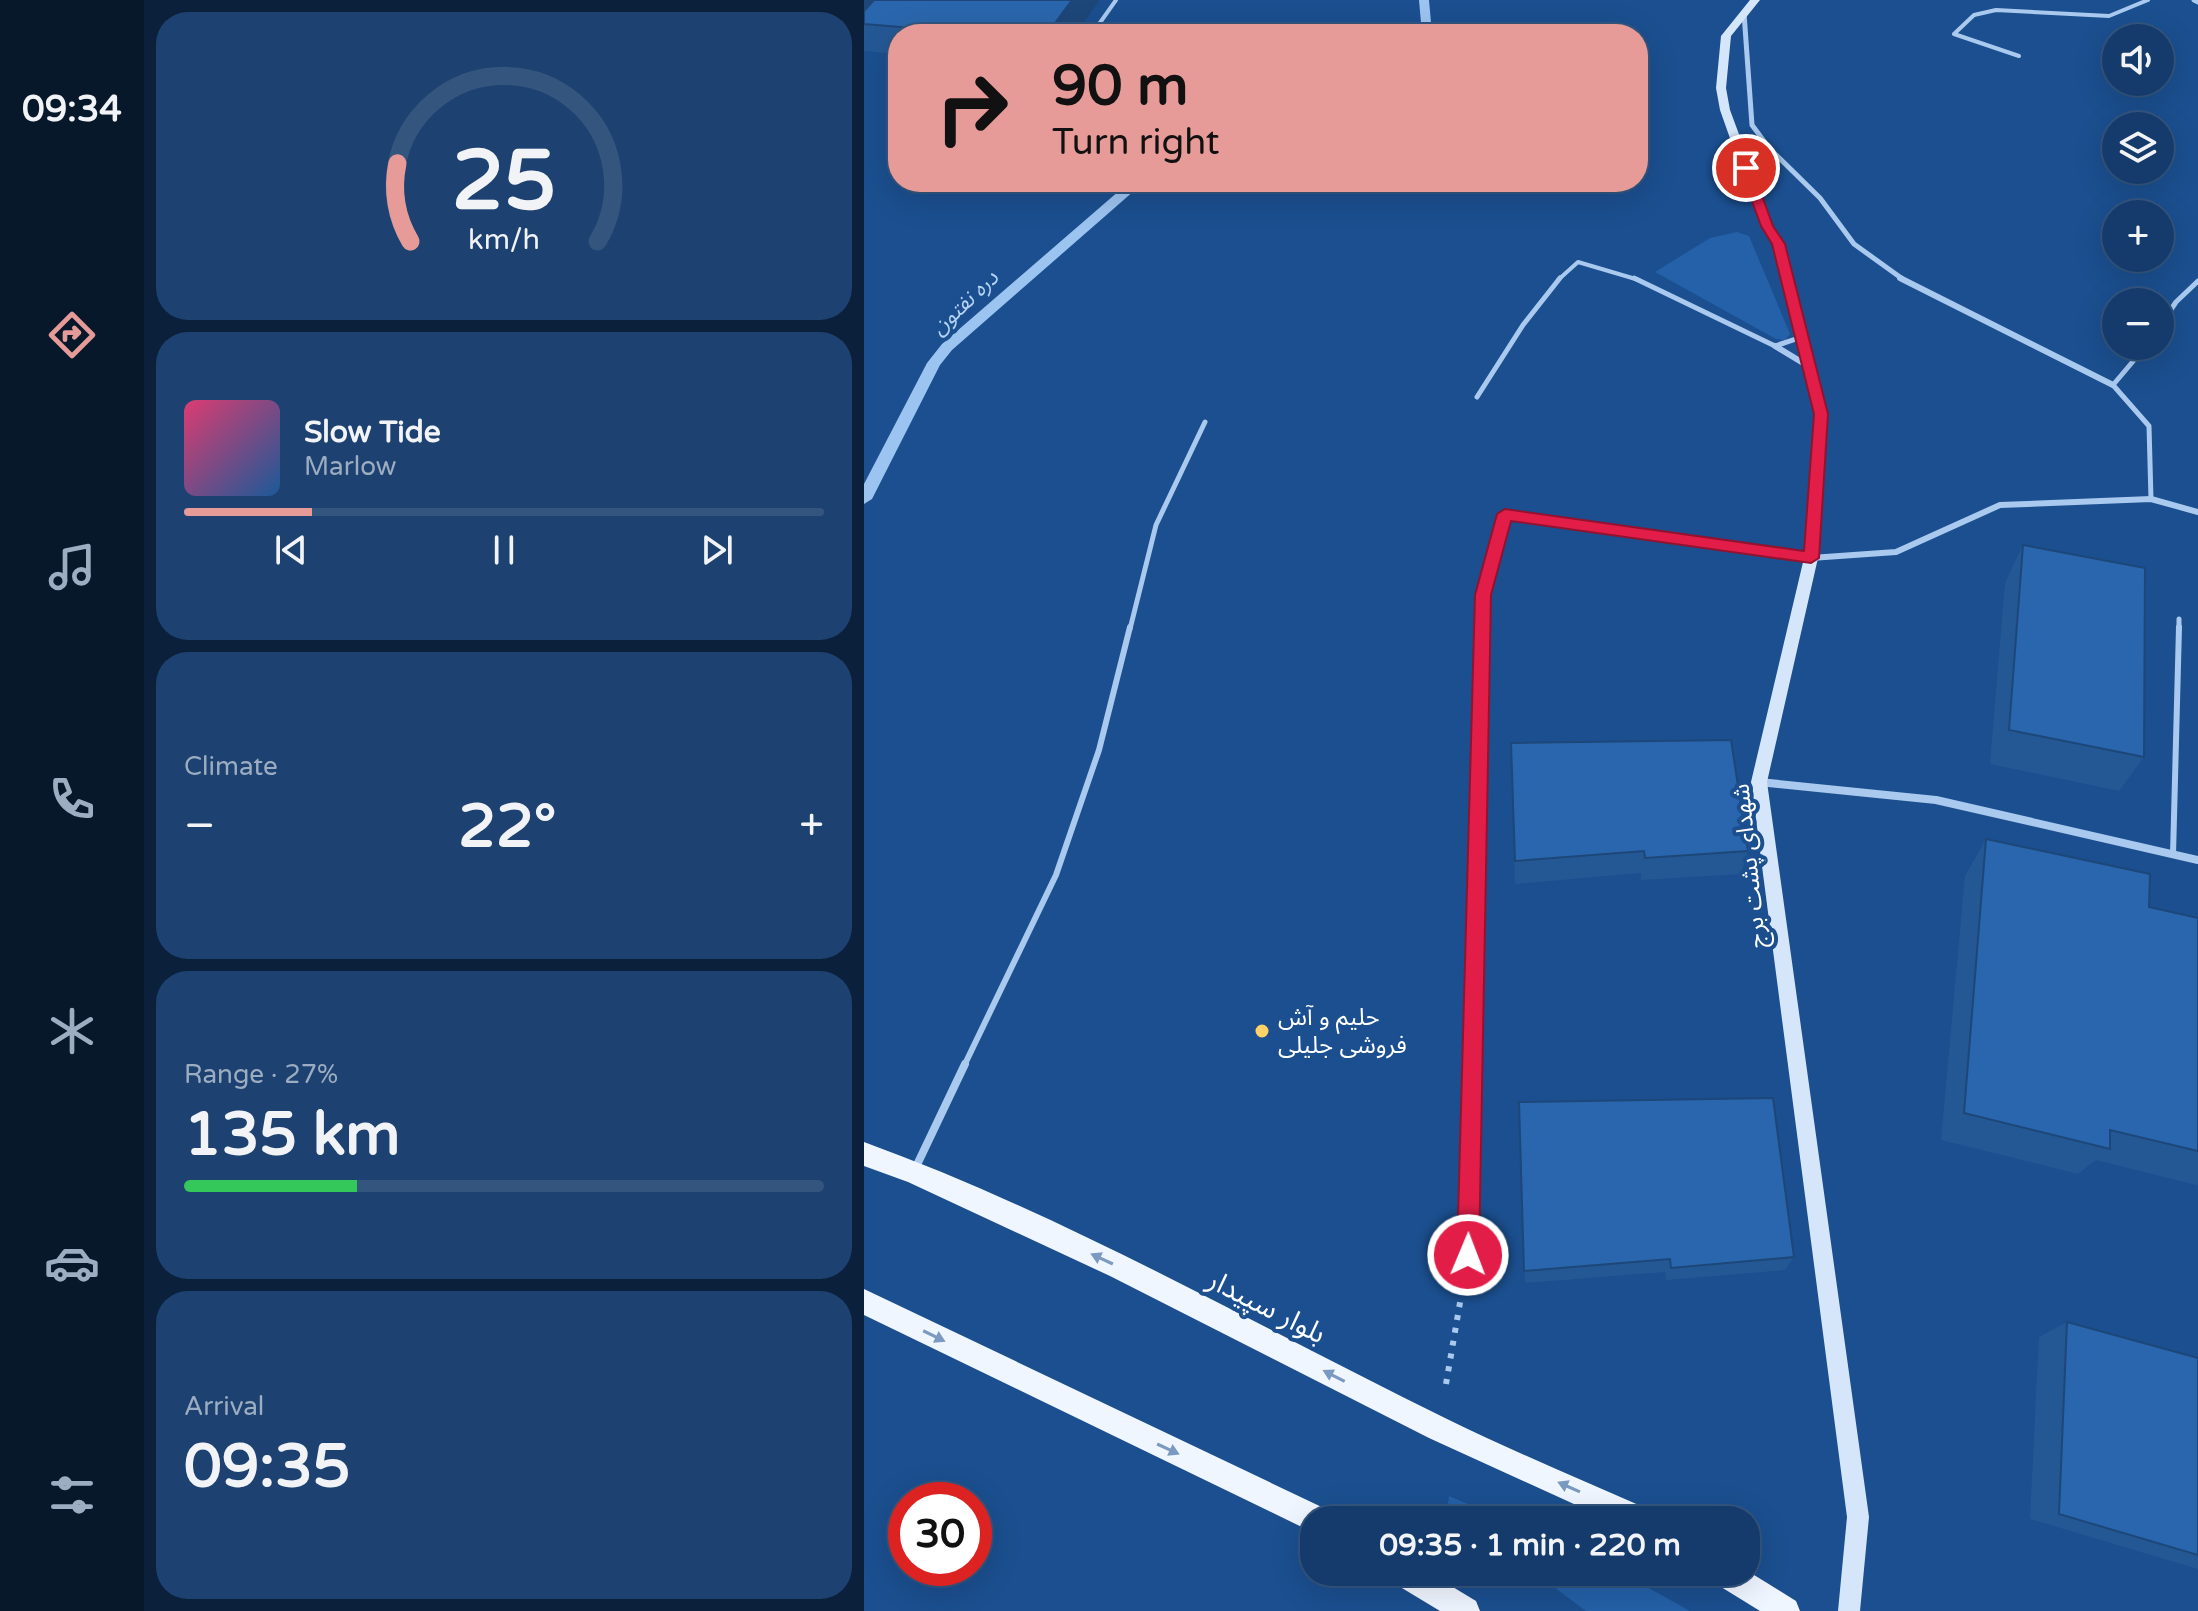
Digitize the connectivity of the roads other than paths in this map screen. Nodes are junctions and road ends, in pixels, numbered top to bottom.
1 (1116, 0) edge
2 (2148, 0) edge
3 (1750, 6) edge
4 (1099, 24) edge
5 (2019, 56) dead end
6 (2198, 281) edge
7 (2174, 305) edge
8 (1802, 337) junction
9 (1775, 346) junction
10 (2134, 360) edge
11 (1808, 366) junction
12 (2113, 385) junction
13 (1477, 397) dead end
14 (1205, 422) dead end
15 (2151, 499) junction
16 (2198, 512) edge
17 (1811, 558) junction
18 (2179, 619) dead end
19 (1759, 782) junction
20 (2173, 855) junction
21 (2198, 860) edge
22 (864, 1154) edge
23 (913, 1172) junction
24 (1468, 1255) road end
25 (864, 1302) edge
26 (1609, 1506) edge
27 (1300, 1511) edge
28 (1425, 1586) edge
29 (1746, 1586) edge
30 (1776, 1604) edge
31 (1466, 1611) edge
32 (1849, 1611) edge

1 - 4 lane
2 - 5 lane
3 - 8 street, شهدای پشت برج
3 - 12 street
6 - 7 lane
8 - 9 lane
8 - 11 street, شهدای پشت برج
9 - 11 street
9 - 13 lane
10 - 12 lane
11 - 17 street, شهدای پشت برج
12 - 15 lane
14 - 23 lane
15 - 16 street
15 - 17 street
17 - 19 street, شهدای پشت برج
17 - 24 street
18 - 20 lane
19 - 20 street
19 - 32 street, شهدای پشت برج
20 - 21 street
22 - 23 main road, بلوار سپیدار
26 -> 23 main road, بلوار سپیدار
25 -> 27 main road
28 - 31 main road
29 - 30 main road

